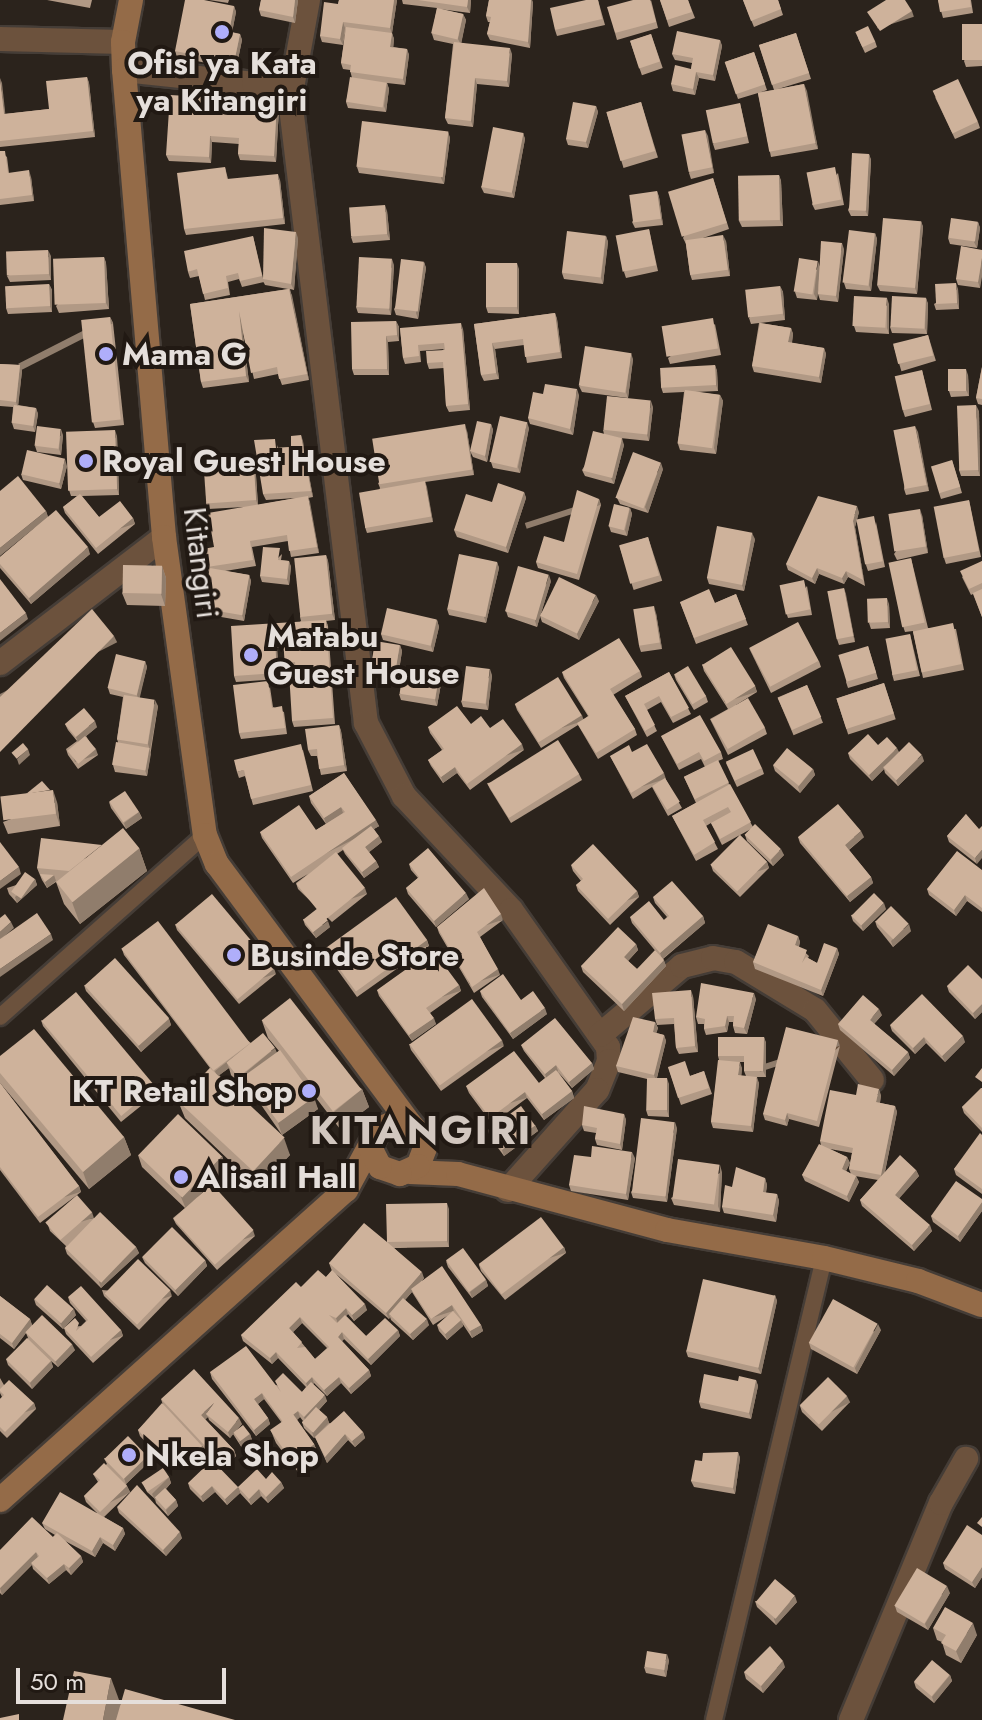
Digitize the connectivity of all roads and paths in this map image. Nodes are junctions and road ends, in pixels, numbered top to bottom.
1 (131, 0) edge
2 (308, 0) edge
3 (0, 39) edge
4 (123, 42) junction
5 (124, 70) junction
6 (289, 82) junction
7 (164, 537) junction
8 (0, 663) edge
9 (205, 835) junction
10 (0, 1017) edge
11 (600, 1035) junction
12 (377, 1078) junction
13 (872, 1080) dead end
14 (409, 1123) junction
15 (375, 1139) junction
16 (425, 1148) junction
17 (399, 1172) junction
18 (458, 1174) junction
19 (346, 1190) junction
20 (508, 1190) junction
21 (824, 1258) junction
22 (982, 1305) edge
23 (966, 1459) dead end
24 (0, 1500) edge
25 (714, 1720) edge
26 (851, 1720) edge

1 - 4 main road, Kitangiri
2 - 6 street
3 - 4 street
4 - 5 main road, Kitangiri
5 - 6 street
5 - 7 main road, Kitangiri
6 - 11 street
7 - 8 street
7 - 9 main road, Kitangiri
9 - 10 lane
9 - 12 main road, Kitangiri
11 - 13 street
11 - 20 street
12 - 14 main road, Kitangiri
12 - 15 main road
14 - 15 main road
14 - 16 main road, Kitangiri
15 - 17 main road
15 - 19 main road
16 - 17 main road
16 - 18 main road, Kitangiri
17 - 18 main road
17 - 19 main road
18 - 20 main road
19 - 24 main road
20 - 21 main road
21 - 22 main road
21 - 25 lane
23 - 26 street

